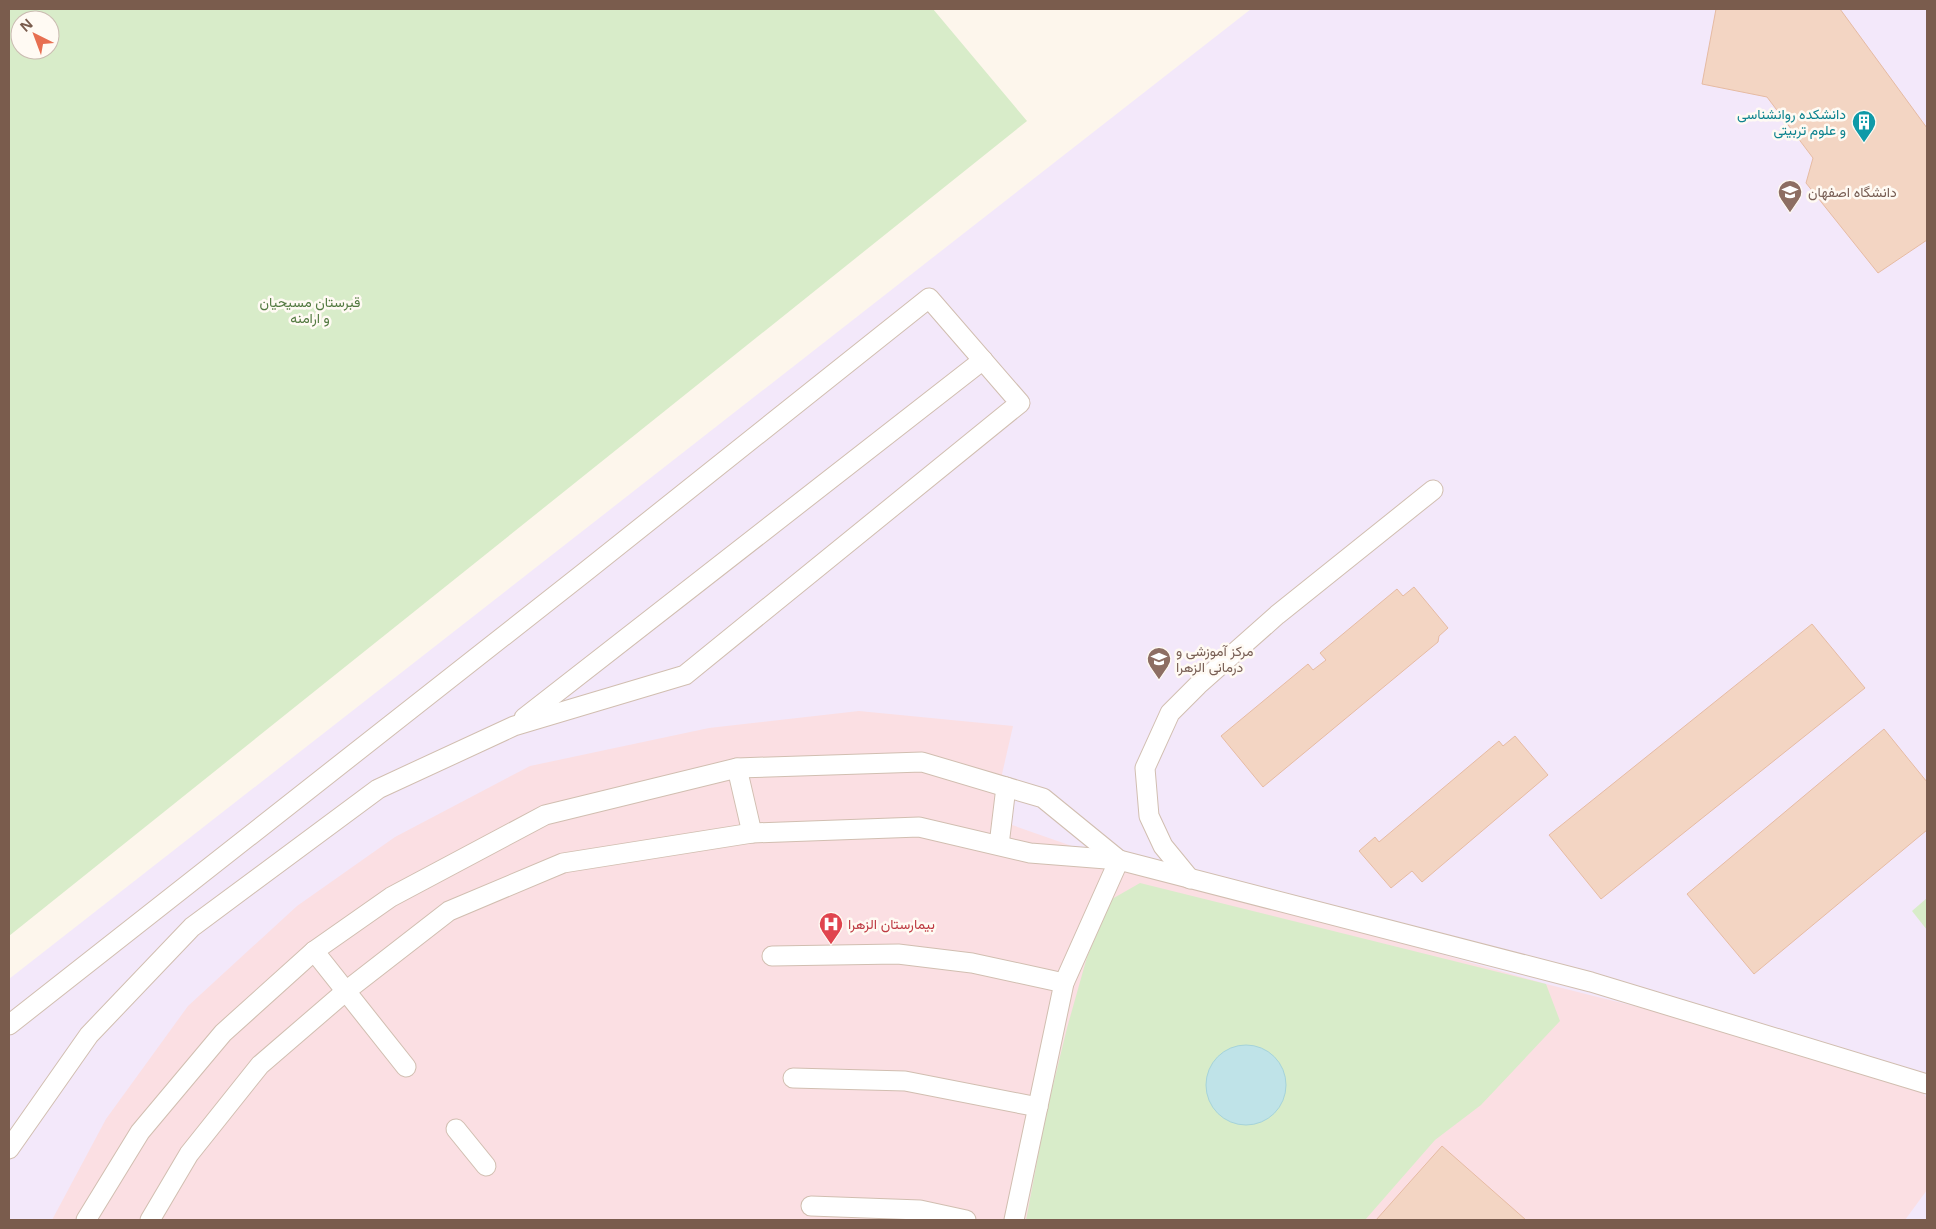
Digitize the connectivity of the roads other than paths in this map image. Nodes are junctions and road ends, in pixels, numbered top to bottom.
1 (983, 360) junction
2 (1434, 490) dead end
3 (515, 725) junction
4 (737, 768) junction
5 (1006, 788) junction
6 (752, 833) junction
7 (999, 845) junction
8 (1119, 860) junction
9 (1190, 879) junction
10 (314, 952) junction
11 (772, 956) dead end
12 (1064, 983) junction
13 (346, 991) junction
14 (9, 1025) edge
15 (406, 1067) dead end
16 (793, 1078) dead end
17 (1927, 1084) edge
18 (1038, 1107) junction
19 (456, 1130) dead end
20 (10, 1144) edge
21 (486, 1166) dead end
22 (811, 1206) dead end
23 (86, 1220) edge
24 (150, 1220) edge
25 (966, 1220) edge
26 (1014, 1220) edge

1 - 3 lane
1 - 3 lane
1 - 14 lane
2 - 9 lane
3 - 20 lane
4 - 5 lane
4 - 6 lane
4 - 10 lane
5 - 7 lane
5 - 8 lane
6 - 7 lane
6 - 13 lane
7 - 8 lane
8 - 9 lane
8 - 12 lane
9 - 17 lane
10 - 13 lane
10 - 23 lane
11 - 12 lane
12 - 18 lane
13 - 15 lane
13 - 24 lane
16 - 18 lane
18 - 26 lane
19 - 21 lane
22 - 25 lane

